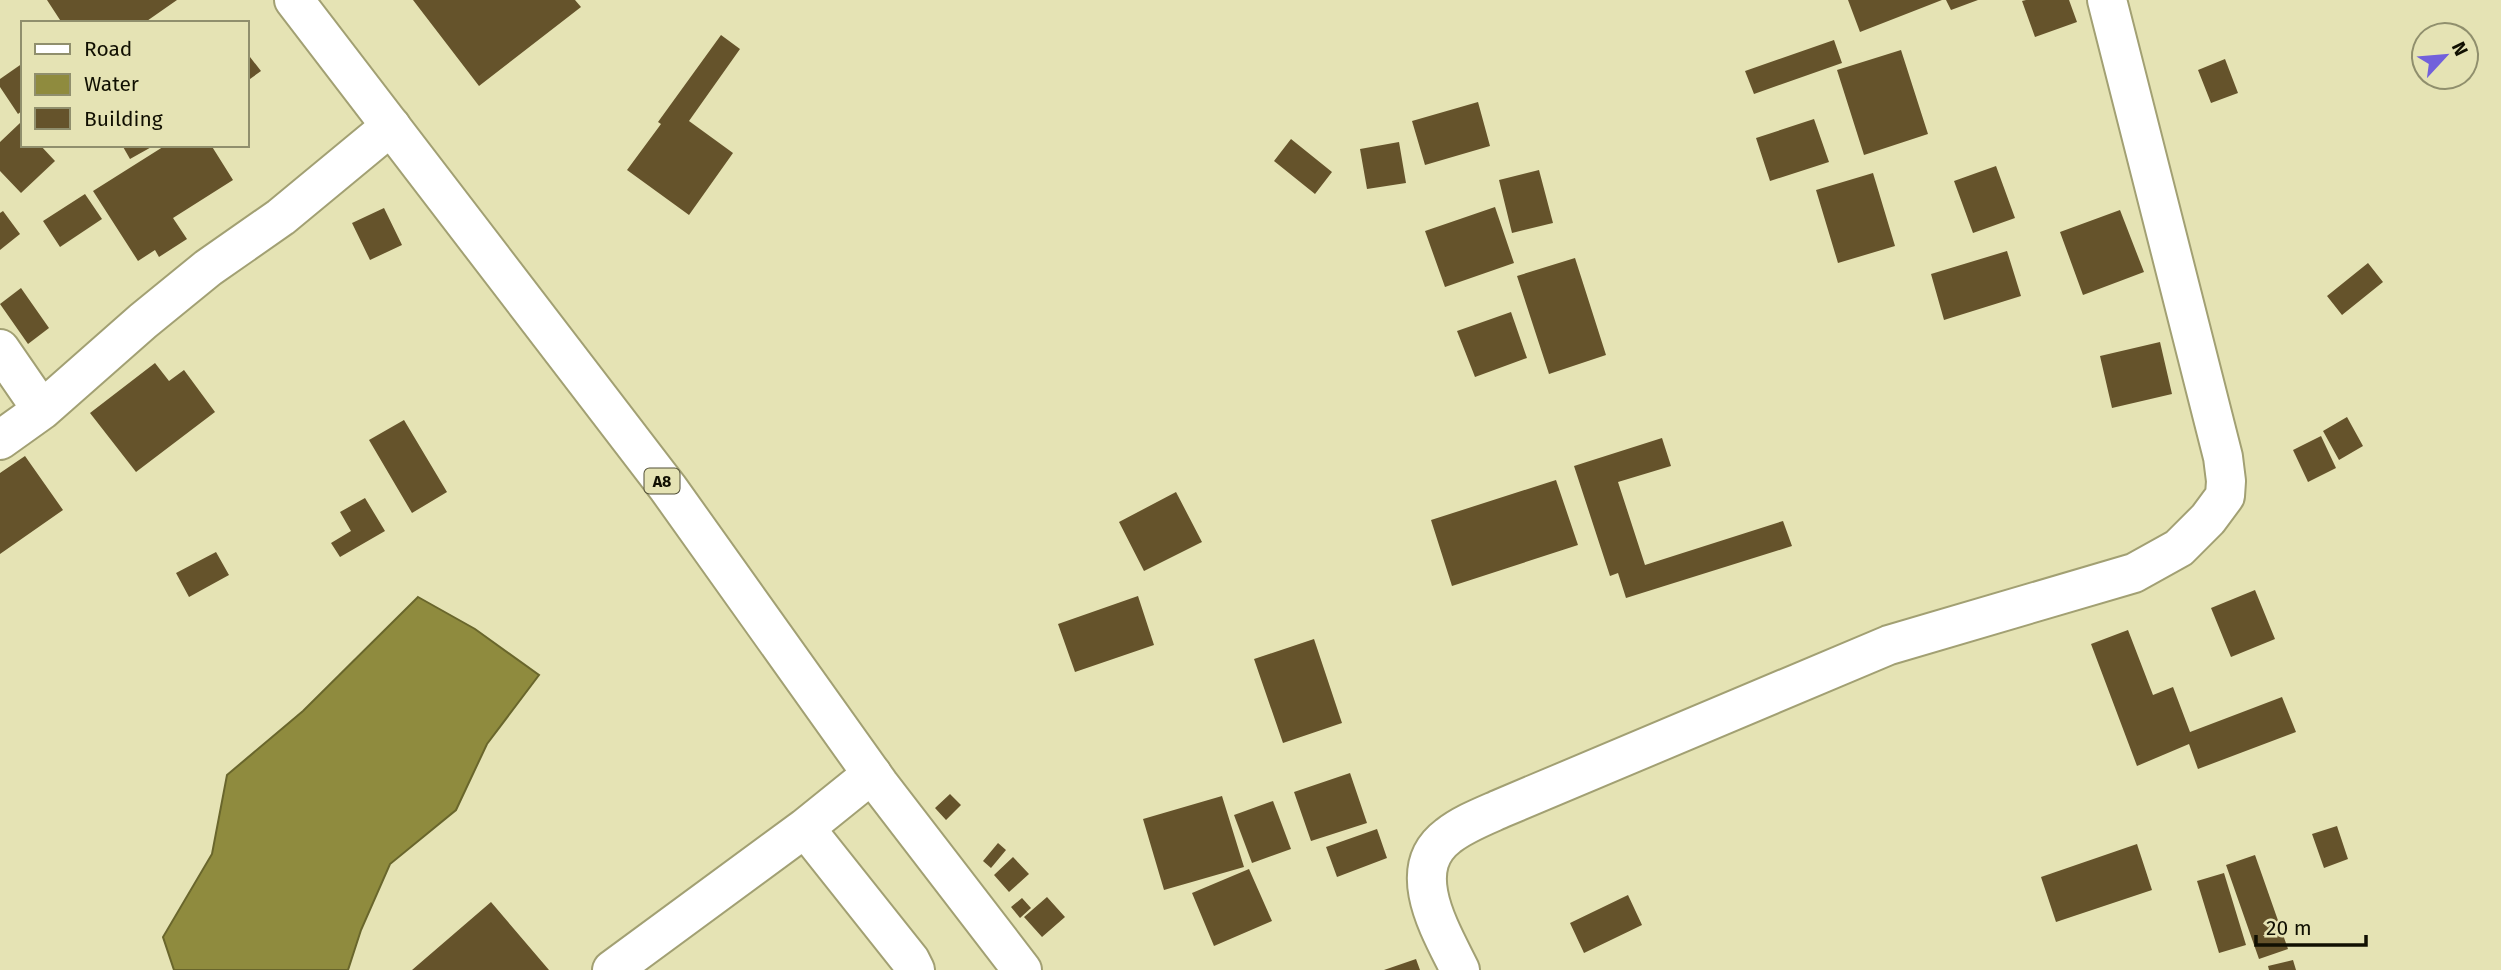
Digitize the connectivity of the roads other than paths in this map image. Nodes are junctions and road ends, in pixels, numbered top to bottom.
1 (294, 0) edge
2 (2107, 0) edge
3 (391, 126) junction
4 (0, 349) edge
5 (41, 410) junction
6 (0, 440) edge
7 (872, 774) junction
8 (805, 828) junction
9 (612, 970) edge
10 (915, 970) edge
11 (1022, 970) edge
12 (1460, 970) edge

1 - 3 street, A8
2 - 12 street
3 - 5 street
3 - 7 street, A8
4 - 5 street
5 - 6 street
7 - 8 street
7 - 11 street, A8
8 - 9 street
8 - 10 street

